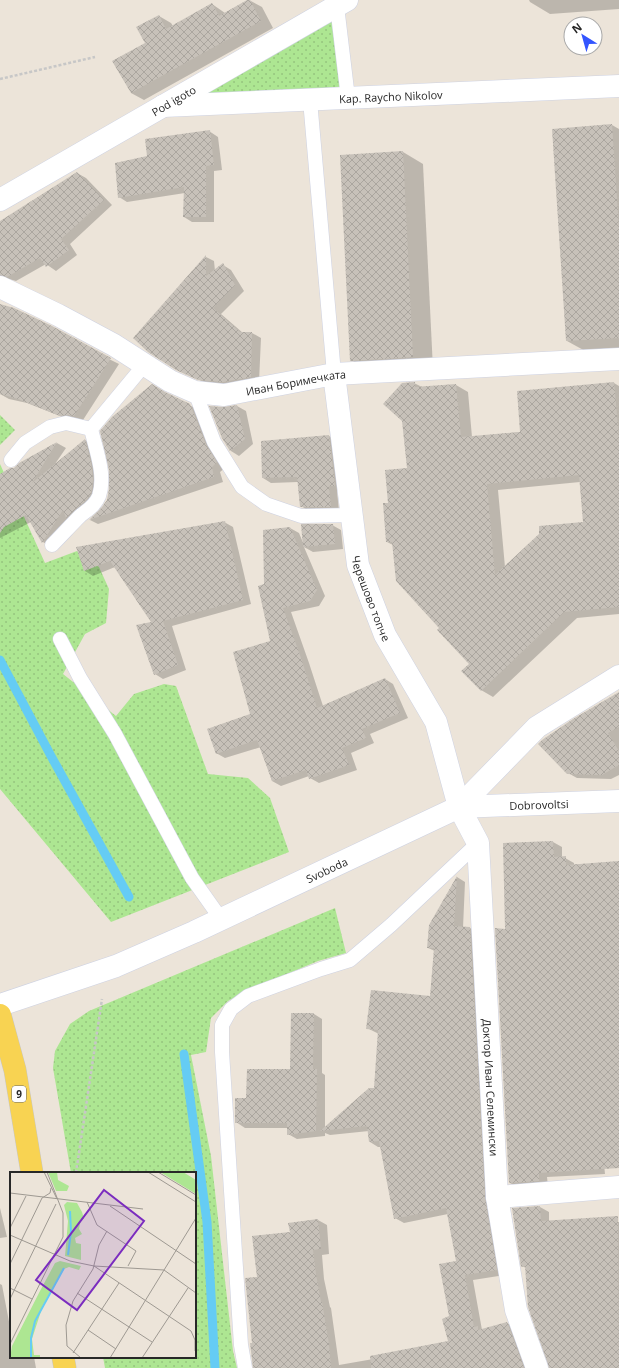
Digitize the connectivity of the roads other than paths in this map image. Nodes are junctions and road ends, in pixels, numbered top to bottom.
1 (339, 2) edge
2 (619, 86) edge
3 (348, 98) junction
4 (310, 100) junction
5 (163, 106) junction
6 (0, 200) edge
7 (0, 287) edge
8 (619, 360) edge
9 (145, 364) junction
10 (334, 374) junction
11 (195, 392) junction
12 (91, 430) junction
13 (11, 460) dead end
14 (352, 515) junction
15 (52, 545) dead end
16 (60, 639) dead end
17 (619, 676) edge
18 (619, 801) edge
19 (459, 807) junction
20 (478, 843) junction
21 (221, 919) junction
22 (0, 1005) edge
23 (0, 1015) edge
24 (32, 1172) edge
25 (619, 1187) edge
26 (497, 1196) junction
27 (63, 1358) edge
28 (65, 1368) edge
29 (245, 1368) edge
30 (537, 1368) edge

1 - 3 lane
1 - 5 street, Pod igoto
2 - 3 street, Kap. Raycho Nikolov
3 - 4 street, Kap. Raycho Nikolov
4 - 5 street, Kap. Raycho Nikolov
4 - 10 lane
5 - 6 street, Pod igoto
7 - 9 street, Иван Боримечката
8 - 10 street, Иван Боримечката
9 - 11 street, Иван Боримечката
9 - 12 lane
10 - 11 street, Иван Боримечката
10 - 14 street, Черешово топче
11 - 14 lane
12 - 13 lane
12 - 15 lane
14 - 19 street, Черешово топче
16 - 21 lane
17 - 19 street, Svoboda
18 - 19 street, Dobrovoltsi
19 - 20 street, Доктор Иван Селемински
19 - 21 street, Svoboda
20 - 26 street, Доктор Иван Селемински
20 - 29 lane
21 - 22 street, Svoboda
23 - 24 main road, 9
25 - 26 street
26 - 30 street, Доктор Иван Селемински
27 - 28 main road

